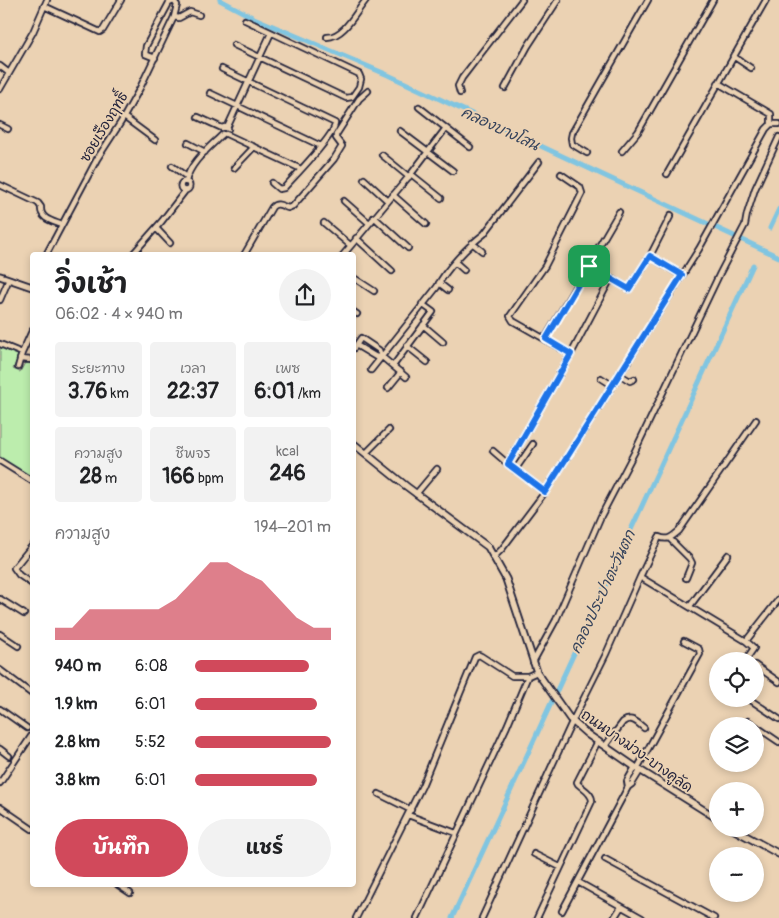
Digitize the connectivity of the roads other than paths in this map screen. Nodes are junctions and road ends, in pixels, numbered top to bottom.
1 (46, 0) edge
2 (121, 0) edge
3 (366, 0) edge
4 (522, 0) edge
5 (558, 0) edge
6 (648, 0) edge
7 (713, 0) edge
8 (766, 0) edge
9 (44, 6) junction
10 (200, 15) dead end
11 (174, 17) junction
12 (245, 20) dead end
13 (271, 33) junction
14 (327, 36) dead end
15 (234, 45) dead end
16 (733, 56) junction
17 (260, 57) junction
18 (155, 58) junction
19 (0, 66) edge
20 (222, 68) dead end
21 (751, 68) dead end
22 (9, 73) junction
23 (248, 82) junction
24 (718, 83) junction
25 (505, 88) dead end
26 (0, 89) edge
27 (368, 91) dead end
28 (210, 93) dead end
29 (460, 93) dead end
30 (238, 106) junction
31 (419, 108) dead end
32 (198, 117) dead end
33 (124, 118) junction
34 (771, 124) junction
35 (779, 124) edge
36 (0, 125) edge
37 (8, 128) dead end
38 (446, 128) junction
39 (225, 131) junction
40 (400, 131) dead end
41 (779, 137) edge
42 (155, 140) dead end
43 (188, 143) dead end
44 (321, 146) junction
45 (470, 146) dead end
46 (254, 147) junction
47 (622, 151) dead end
48 (205, 152) junction
49 (428, 152) junction
50 (587, 153) dead end
51 (382, 155) dead end
52 (539, 162) dead end
53 (172, 166) dead end
54 (234, 168) dead end
55 (301, 170) junction
56 (453, 171) dead end
57 (561, 174) dead end
58 (667, 174) dead end
59 (410, 175) junction
60 (186, 179) junction
61 (364, 179) dead end
62 (272, 183) dead end
63 (0, 185) edge
64 (393, 195) junction
65 (441, 198) dead end
66 (344, 201) dead end
67 (388, 201) junction
68 (619, 212) dead end
69 (671, 215) dead end
70 (374, 217) junction
71 (324, 223) dead end
72 (369, 223) junction
73 (426, 224) dead end
74 (62, 225) junction
75 (156, 228) junction
76 (356, 238) junction
77 (170, 243) dead end
78 (472, 243) junction
79 (350, 245) junction
80 (408, 248) dead end
81 (482, 251) dead end
82 (48, 252) edge
83 (135, 252) edge
84 (246, 252) edge
85 (345, 252) edge
86 (650, 256) junction
87 (455, 262) junction
88 (589, 266) junction
89 (464, 270) dead end
90 (392, 271) dead end
91 (682, 275) junction
92 (0, 276) edge
93 (9, 279) junction
94 (356, 279) edge
95 (610, 280) junction
96 (439, 283) junction
97 (30, 284) edge
98 (448, 290) dead end
99 (374, 292) dead end
100 (0, 300) edge
101 (422, 304) junction
102 (423, 325) junction
103 (30, 335) edge
104 (546, 339) junction
105 (443, 342) dead end
106 (0, 344) edge
107 (356, 344) edge
108 (407, 346) junction
109 (356, 347) edge
110 (22, 353) junction
111 (571, 354) junction
112 (381, 356) junction
113 (20, 359) junction
114 (30, 360) edge
115 (427, 362) dead end
116 (393, 366) junction
117 (18, 367) dead end
118 (371, 370) dead end
119 (401, 372) junction
120 (619, 374) junction
121 (406, 377) dead end
122 (601, 378) dead end
123 (634, 379) dead end
124 (612, 385) junction
125 (388, 388) dead end
126 (756, 420) dead end
127 (389, 430) dead end
128 (533, 444) dead end
129 (356, 446) edge
130 (493, 451) dead end
131 (366, 453) junction
132 (0, 461) edge
133 (508, 464) junction
134 (437, 469) dead end
135 (515, 470) junction
136 (30, 480) edge
137 (545, 492) junction
138 (416, 494) junction
139 (670, 539) junction
140 (30, 548) edge
141 (728, 555) dead end
142 (494, 557) junction
143 (640, 577) junction
144 (686, 578) dead end
145 (30, 583) edge
146 (0, 599) edge
147 (779, 599) edge
148 (690, 606) junction
149 (24, 614) dead end
150 (0, 634) edge
151 (684, 641) dead end
152 (746, 641) junction
153 (18, 646) dead end
154 (752, 652) edge
155 (533, 664) junction
156 (0, 670) edge
157 (764, 671) edge
158 (538, 675) junction
159 (528, 676) junction
160 (779, 682) edge
161 (30, 692) edge
162 (761, 707) edge
163 (0, 709) edge
164 (779, 719) edge
165 (571, 720) junction
166 (27, 728) dead end
167 (644, 728) dead end
168 (764, 732) edge
169 (30, 738) edge
170 (598, 741) junction
171 (779, 742) edge
172 (606, 746) junction
173 (0, 749) edge
174 (9, 756) dead end
175 (637, 769) junction
176 (0, 782) edge
177 (379, 794) dead end
178 (0, 807) edge
179 (410, 812) junction
180 (709, 814) edge
181 (30, 828) edge
182 (456, 834) junction
183 (748, 837) edge
184 (779, 853) edge
185 (534, 854) dead end
186 (605, 859) dead end
187 (560, 867) junction
188 (578, 882) junction
189 (121, 887) edge
190 (130, 893) dead end
191 (621, 907) junction
192 (562, 911) dead end
193 (356, 918) edge
194 (417, 918) edge
195 (482, 918) edge
196 (537, 918) edge
197 (614, 918) edge
198 (642, 918) edge
199 (714, 918) edge

1 - 9 street
2 - 9 street
3 - 14 street
4 - 29 street
5 - 25 street
6 - 50 street
7 - 47 street
8 - 16 street
9 - 22 street
10 - 11 street
11 - 18 street, ซอยเรืองฤทธิ์
11 - 18 street, ซอยเรืองฤทธิ์
12 - 13 street
13 - 17 street
13 - 17 street
15 - 17 street
16 - 21 street
16 - 24 street
17 - 23 street
18 - 33 street, ซอยเรืองฤทธิ์
19 - 22 street
20 - 23 street
22 - 26 street
23 - 30 street
23 - 44 street
24 - 34 street
24 - 58 street
27 - 84 street
28 - 30 street
30 - 39 street
30 - 44 street
31 - 38 street
32 - 39 street
33 - 42 street
33 - 74 street, ซอยเรืองฤทธิ์
34 - 35 street
34 - 91 street
36 - 37 street
38 - 45 street
38 - 49 street
39 - 46 street
39 - 48 street
40 - 49 street
41 - 155 street
43 - 48 street
44 - 55 street
46 - 54 street
46 - 55 street
48 - 60 street
49 - 56 street
49 - 59 street
51 - 59 street
52 - 78 street
53 - 60 street
55 - 62 street
57 - 104 street
59 - 64 street
59 - 65 street
60 - 75 street
61 - 67 street
63 - 74 street
64 - 67 street
64 - 73 street
66 - 72 street
67 - 70 street
68 - 88 street
69 - 86 street
70 - 72 street
70 - 80 street
71 - 79 street
72 - 76 street
74 - 82 street, ซอยเรืองฤทธิ์
75 - 77 street
75 - 83 street
76 - 79 street
76 - 90 street
78 - 81 street
78 - 87 street
79 - 85 street
86 - 91 street
86 - 95 street
87 - 89 street
87 - 96 street
88 - 95 street
88 - 104 street
91 - 120 street
92 - 93 street
93 - 97 street
93 - 100 street
94 - 99 street
95 - 111 street
96 - 98 street
96 - 101 street
101 - 102 street
101 - 112 street
102 - 105 street
102 - 108 street
103 - 110 street
104 - 111 street
106 - 110 street
107 - 112 street
108 - 115 street
108 - 116 street
109 - 112 street
110 - 113 street
111 - 133 street
112 - 116 street
112 - 118 street
113 - 114 street
113 - 117 street
116 - 119 street
119 - 121 street
119 - 125 street
120 - 123 street
120 - 124 street
122 - 124 street
124 - 137 street
126 - 139 street
127 - 131 street
128 - 135 street
129 - 131 street, ถนนบางม่วง-บางคูลัด
130 - 133 street
131 - 138 street, ถนนบางม่วง-บางคูลัด
132 - 136 street
133 - 135 street
134 - 138 street
135 - 137 street
137 - 142 street
138 - 142 street, ถนนบางม่วง-บางคูลัด
139 - 143 street
139 - 144 street
140 - 145 street
141 - 148 street
142 - 155 street, ถนนบางม่วง-บางคูลัด
143 - 148 street
143 - 165 street
146 - 149 street
147 - 152 street
148 - 152 street
150 - 153 street
151 - 175 street
152 - 154 street
155 - 158 street, ถนนบางม่วง-บางคูลัด
156 - 161 street
157 - 160 street
158 - 159 street
158 - 165 street, ถนนบางม่วง-บางคูลัด
159 - 179 street
159 - 182 street
162 - 164 street
163 - 166 street
165 - 170 street, ถนนบางม่วง-บางคูลัด
165 - 195 street
167 - 172 street
168 - 171 street
169 - 176 street
170 - 172 street, ถนนบางม่วง-บางคูลัด
170 - 187 street
172 - 175 street, ถนนบางม่วง-บางคูลัด
173 - 174 street
175 - 180 street, ถนนบางม่วง-บางคูลัด
175 - 188 street
177 - 179 street
178 - 181 street
179 - 182 street
179 - 193 street
182 - 194 street
183 - 184 street
185 - 187 street
186 - 199 street
187 - 196 street
188 - 191 street
188 - 192 street
189 - 190 street
191 - 197 street
191 - 198 street

